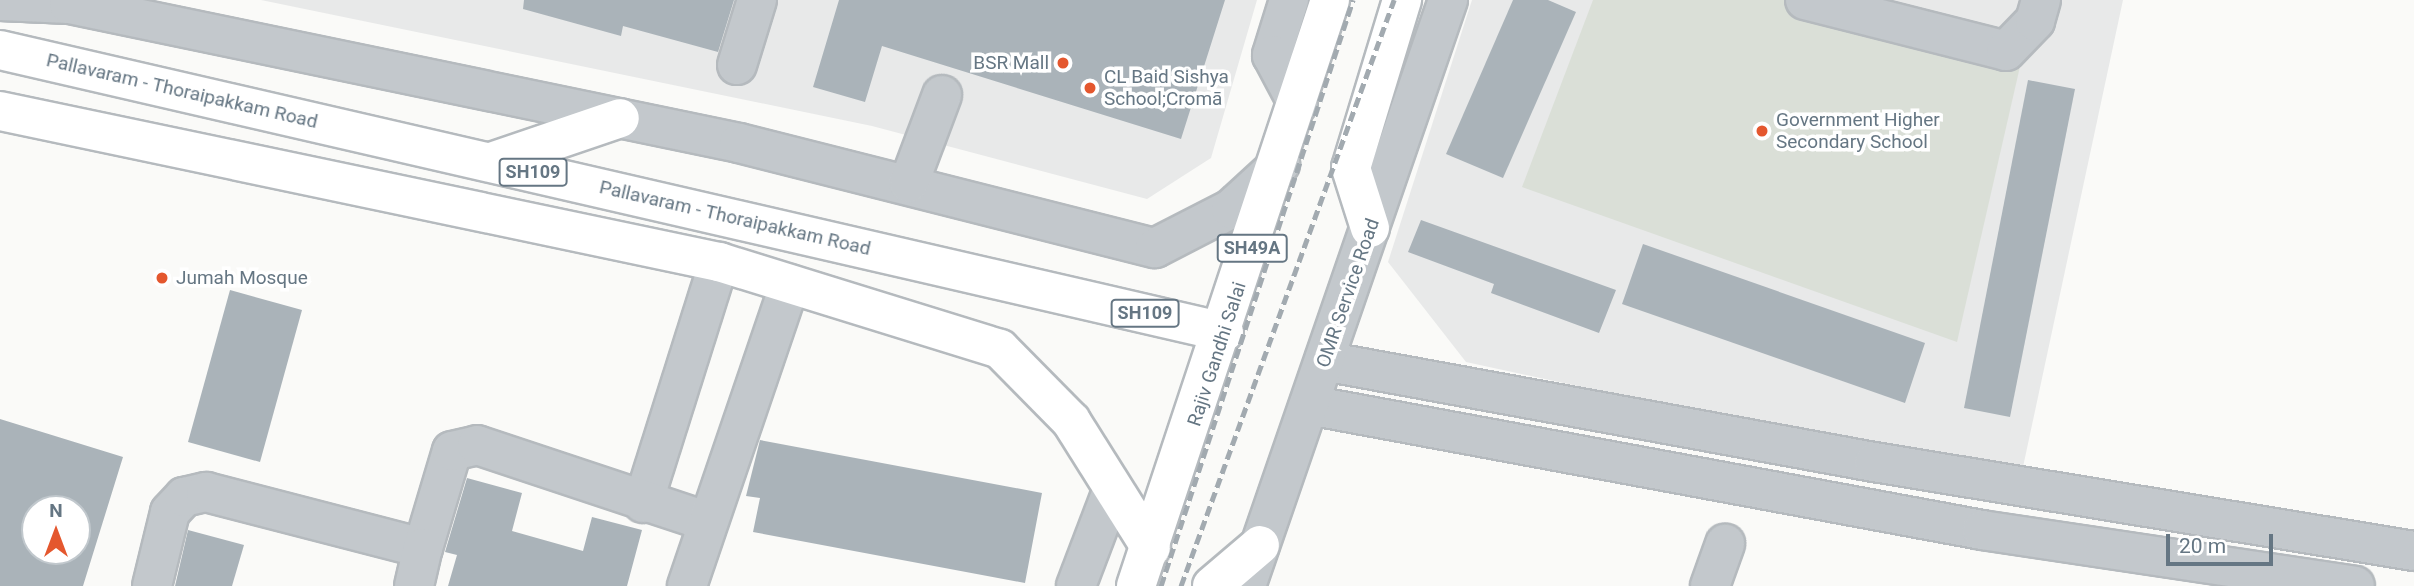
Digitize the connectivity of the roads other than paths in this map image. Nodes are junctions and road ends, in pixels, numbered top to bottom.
1 (757, 0) edge
2 (1289, 0) edge
3 (1330, 0) edge
4 (1402, 0) edge
5 (1448, 0) edge
6 (1805, 0) edge
7 (2041, 0) edge
8 (0, 1) edge
9 (0, 50) edge
10 (737, 65) dead end
11 (942, 94) dead end
12 (201, 96) junction
13 (1298, 104) junction
14 (0, 111) edge
15 (620, 118) junction
16 (185, 154) junction
17 (491, 162) junction
18 (1279, 164) junction
19 (909, 183) junction
20 (1370, 228) junction
21 (719, 262) junction
22 (790, 284) junction
23 (1224, 332) junction
24 (1324, 361) junction
25 (1309, 405) junction
26 (1112, 491) junction
27 (643, 503) junction
28 (706, 522) junction
29 (1725, 544) dead end
30 (1260, 545) junction
31 (423, 548) junction
32 (1151, 548) junction
33 (2414, 551) edge
34 (152, 586) edge
35 (414, 586) edge
36 (687, 586) edge
37 (1076, 586) edge
38 (1136, 586) edge
39 (1212, 586) edge
40 (1247, 586) edge
41 (1710, 586) edge
42 (2355, 586) edge

1 - 10 street
2 - 13 street
3 - 13 main road, Rajiv Gandhi Salai / SH49A
4 - 20 main road
5 - 20 street, OMR Service Road
6 - 7 street
8 - 15 street
9 - 12 main road, Pallavaram - Thoraipakkam Road / SH109
11 - 19 street
12 - 16 main road
12 - 17 main road, Pallavaram - Thoraipakkam Road / SH109
13 - 18 main road, Rajiv Gandhi Salai / SH49A
14 - 16 main road
15 - 17 main road
15 - 19 street
16 - 21 main road
17 - 23 main road, Pallavaram - Thoraipakkam Road / SH109
18 - 19 street
18 - 23 main road, Rajiv Gandhi Salai / SH49A
20 - 24 street, OMR Service Road
21 - 22 main road
21 - 27 street
22 - 26 main road
22 - 28 street
23 - 32 main road, Rajiv Gandhi Salai / SH49A
24 - 25 street, OMR Service Road
24 - 33 street
25 - 30 street, OMR Service Road
25 - 42 street
26 - 32 main road
26 - 37 street
27 - 28 street
27 - 31 street
28 - 36 street
29 - 41 street
30 - 39 main road
30 - 40 street, OMR Service Road
31 - 34 street
31 - 35 street
32 - 38 main road, Rajiv Gandhi Salai / SH49A

